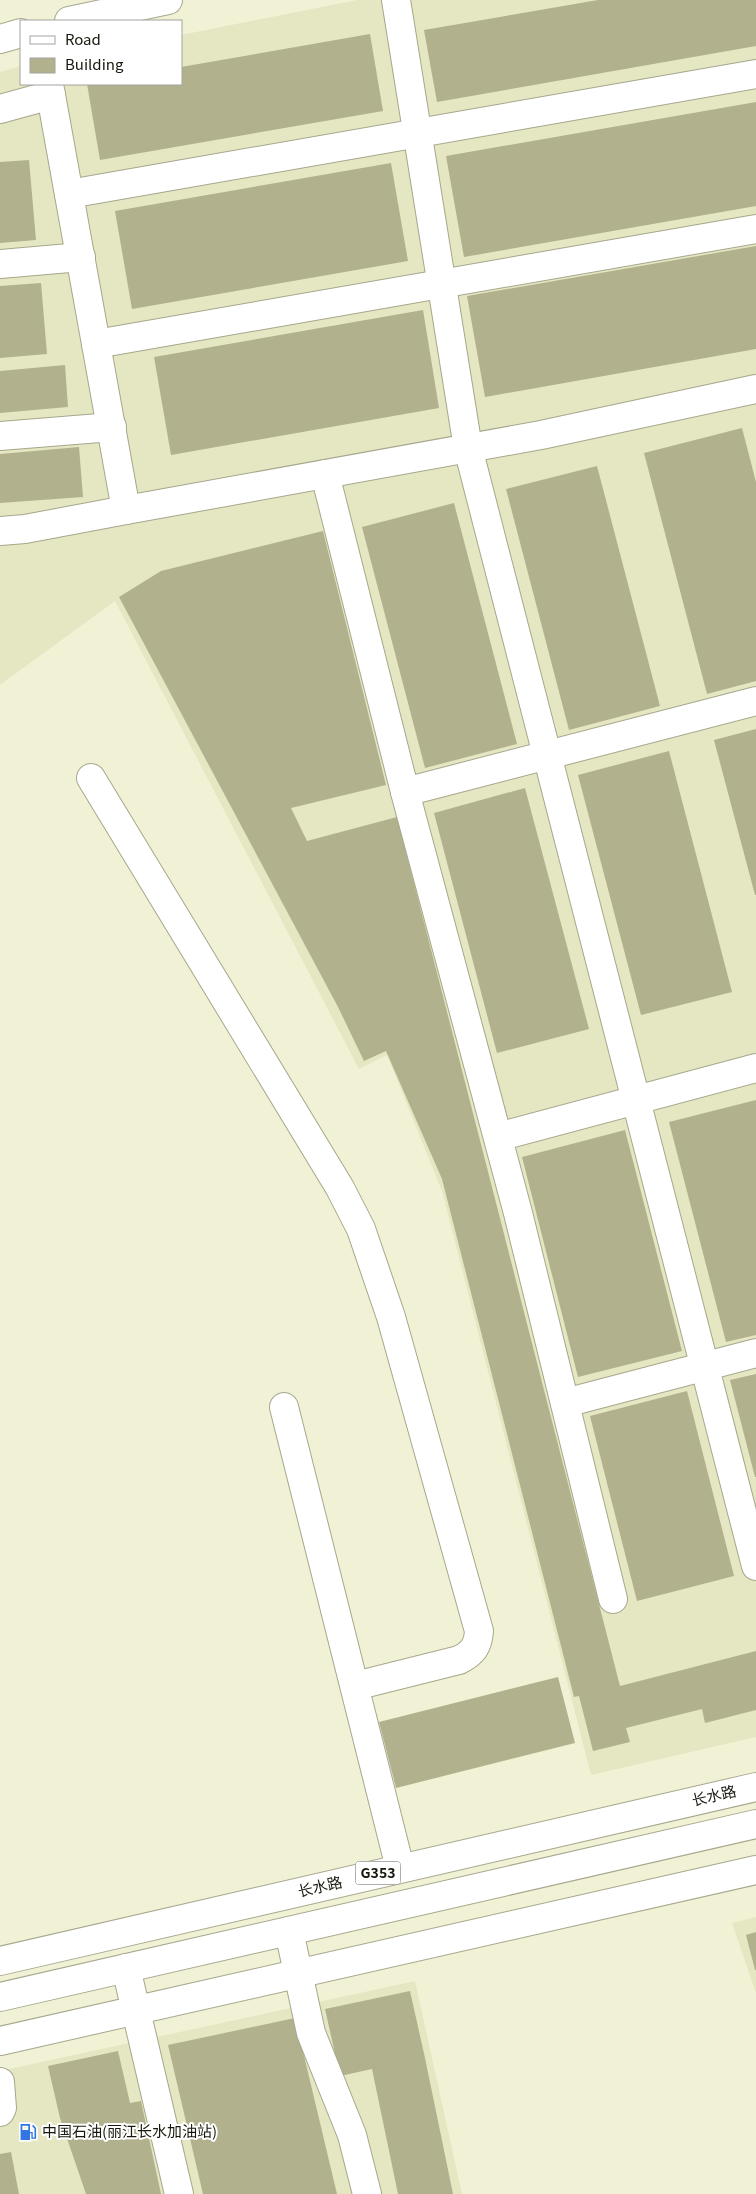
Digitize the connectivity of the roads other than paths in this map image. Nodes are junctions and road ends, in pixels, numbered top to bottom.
1 (168, 0) edge
2 (396, 0) edge
3 (74, 20) edge
4 (20, 33) edge
5 (0, 39) edge
6 (756, 74) edge
7 (50, 89) edge
8 (0, 109) edge
9 (418, 133) junction
10 (69, 194) junction
11 (756, 229) edge
12 (81, 257) junction
13 (0, 264) edge
14 (442, 284) junction
15 (96, 344) junction
16 (756, 389) edge
17 (112, 427) junction
18 (0, 436) edge
19 (468, 448) junction
20 (325, 474) junction
21 (126, 510) junction
22 (0, 531) edge
23 (756, 701) edge
24 (547, 755) junction
25 (91, 778) dead end
26 (405, 792) junction
27 (756, 1068) edge
28 (636, 1100) junction
29 (498, 1137) junction
30 (756, 1353) edge
31 (705, 1366) junction
32 (565, 1403) junction
33 (284, 1407) dead end
34 (756, 1566) edge
35 (613, 1599) dead end
36 (355, 1686) junction
37 (756, 1786) edge
38 (756, 1824) edge
39 (400, 1868) junction
40 (756, 1870) edge
41 (289, 1931) junction
42 (0, 1961) edge
43 (126, 1968) junction
44 (298, 1973) junction
45 (0, 1997) edge
46 (136, 2010) junction
47 (0, 2041) edge
48 (0, 2082) edge
49 (0, 2112) edge
50 (179, 2194) edge
51 (367, 2194) edge

1 - 3 main road
2 - 9 main road
4 - 5 main road
6 - 9 main road
7 - 8 main road
7 - 10 main road
9 - 10 main road
9 - 14 main road
10 - 12 main road
11 - 14 main road
12 - 13 main road
12 - 15 main road
14 - 15 main road
14 - 19 main road
15 - 17 main road
16 - 19 main road
17 - 18 main road
17 - 21 main road
19 - 20 main road
19 - 24 main road
20 - 21 main road
20 - 26 main road
21 - 22 main road
23 - 24 main road
24 - 26 main road
24 - 28 main road
25 - 36 main road
26 - 29 main road
27 - 28 main road
28 - 29 main road
28 - 31 main road
29 - 32 main road
30 - 31 main road
31 - 32 main road
31 - 34 main road
32 - 35 main road
33 - 36 main road
36 - 39 main road
37 - 39 main road, 长水路 / G353
38 - 41 main road, G353
39 - 42 main road, 长水路 / G353
40 - 44 main road
41 - 43 main road, G353
41 - 44 main road
43 - 45 main road, G353
43 - 46 main road
44 - 46 main road
44 - 51 main road
46 - 47 main road
46 - 50 main road
48 - 49 main road

